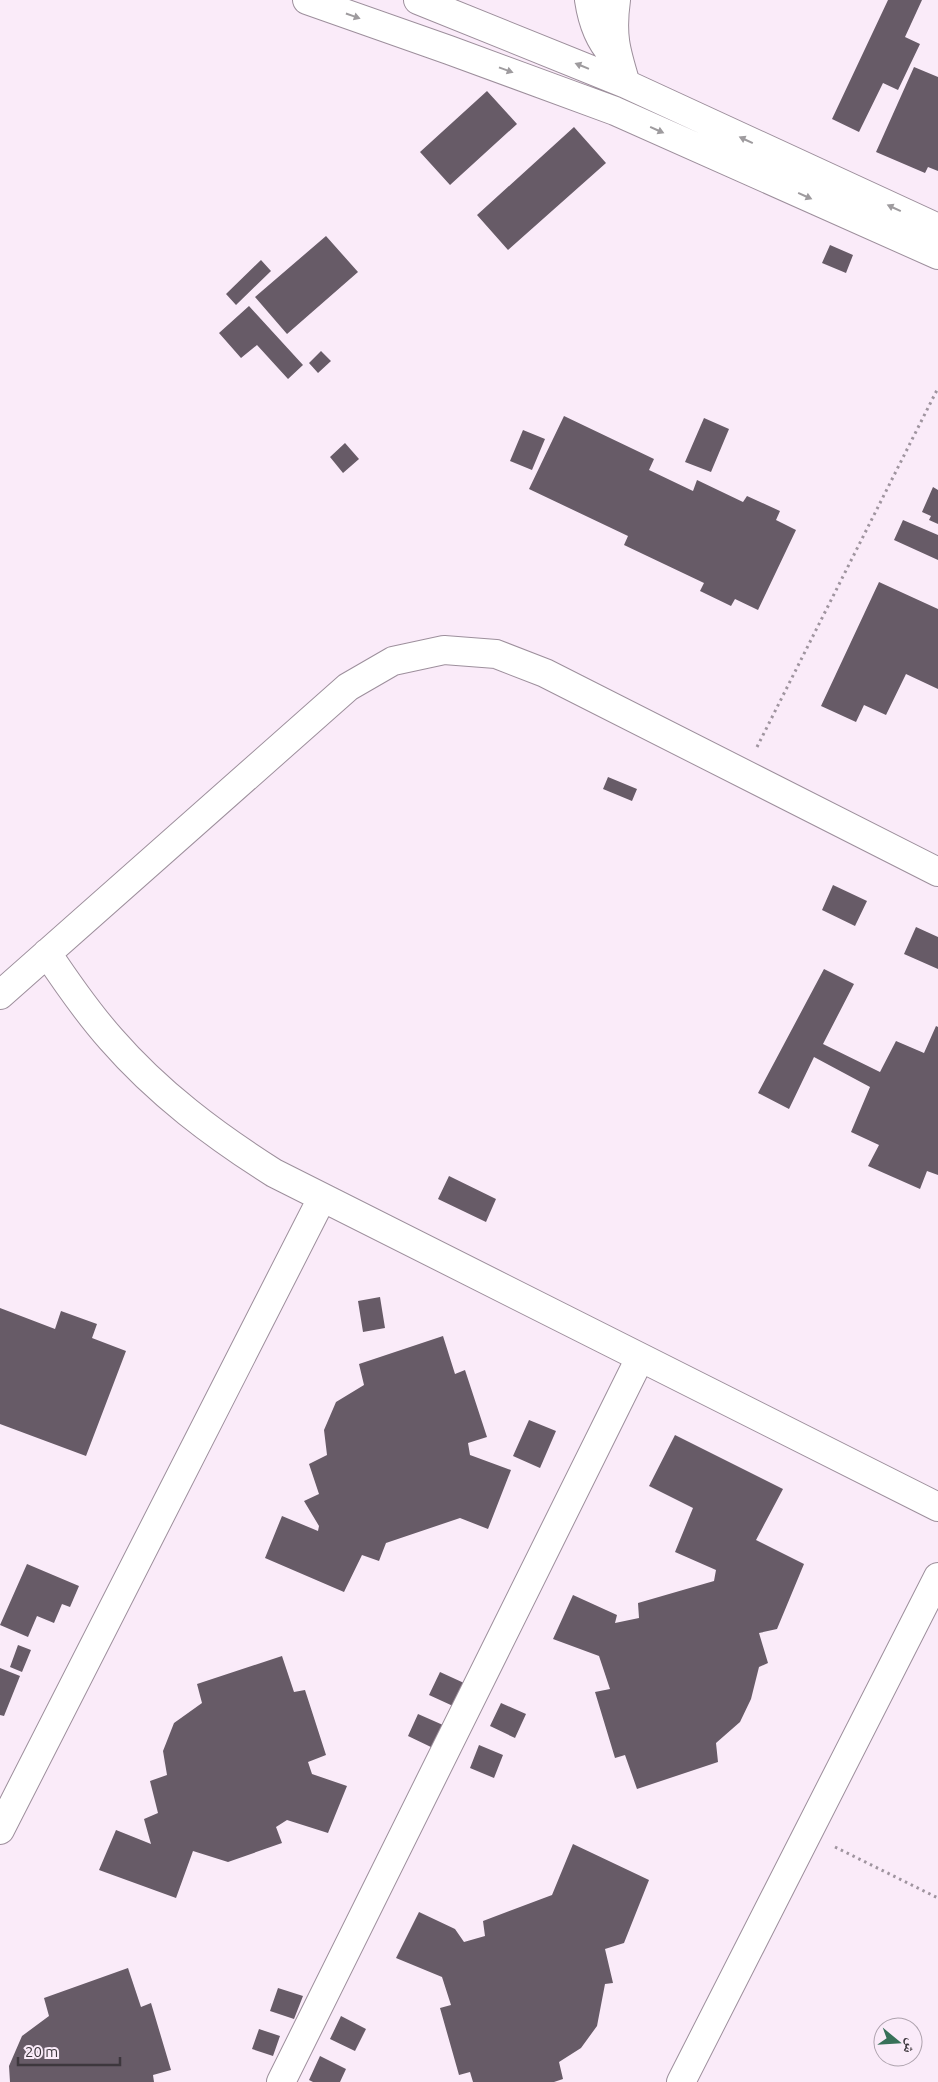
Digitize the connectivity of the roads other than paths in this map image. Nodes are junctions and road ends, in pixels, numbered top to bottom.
1 (307, 0) edge
2 (418, 0) edge
3 (589, 0) edge
4 (616, 0) edge
5 (623, 74) junction
6 (938, 228) edge
7 (938, 255) edge
8 (938, 872) edge
9 (48, 953) junction
10 (0, 995) edge
11 (322, 1198) junction
12 (640, 1358) junction
13 (938, 1508) edge
14 (938, 1577) edge
15 (0, 1830) edge
16 (281, 2082) edge
17 (681, 2082) edge

1 -> 7 street
5 -> 2 street
3 - 5 street
4 - 5 street
6 -> 5 street
8 - 9 street
9 - 10 street
9 - 11 street
11 - 12 street
11 - 15 street
12 - 13 street
12 - 16 street
14 - 17 street

